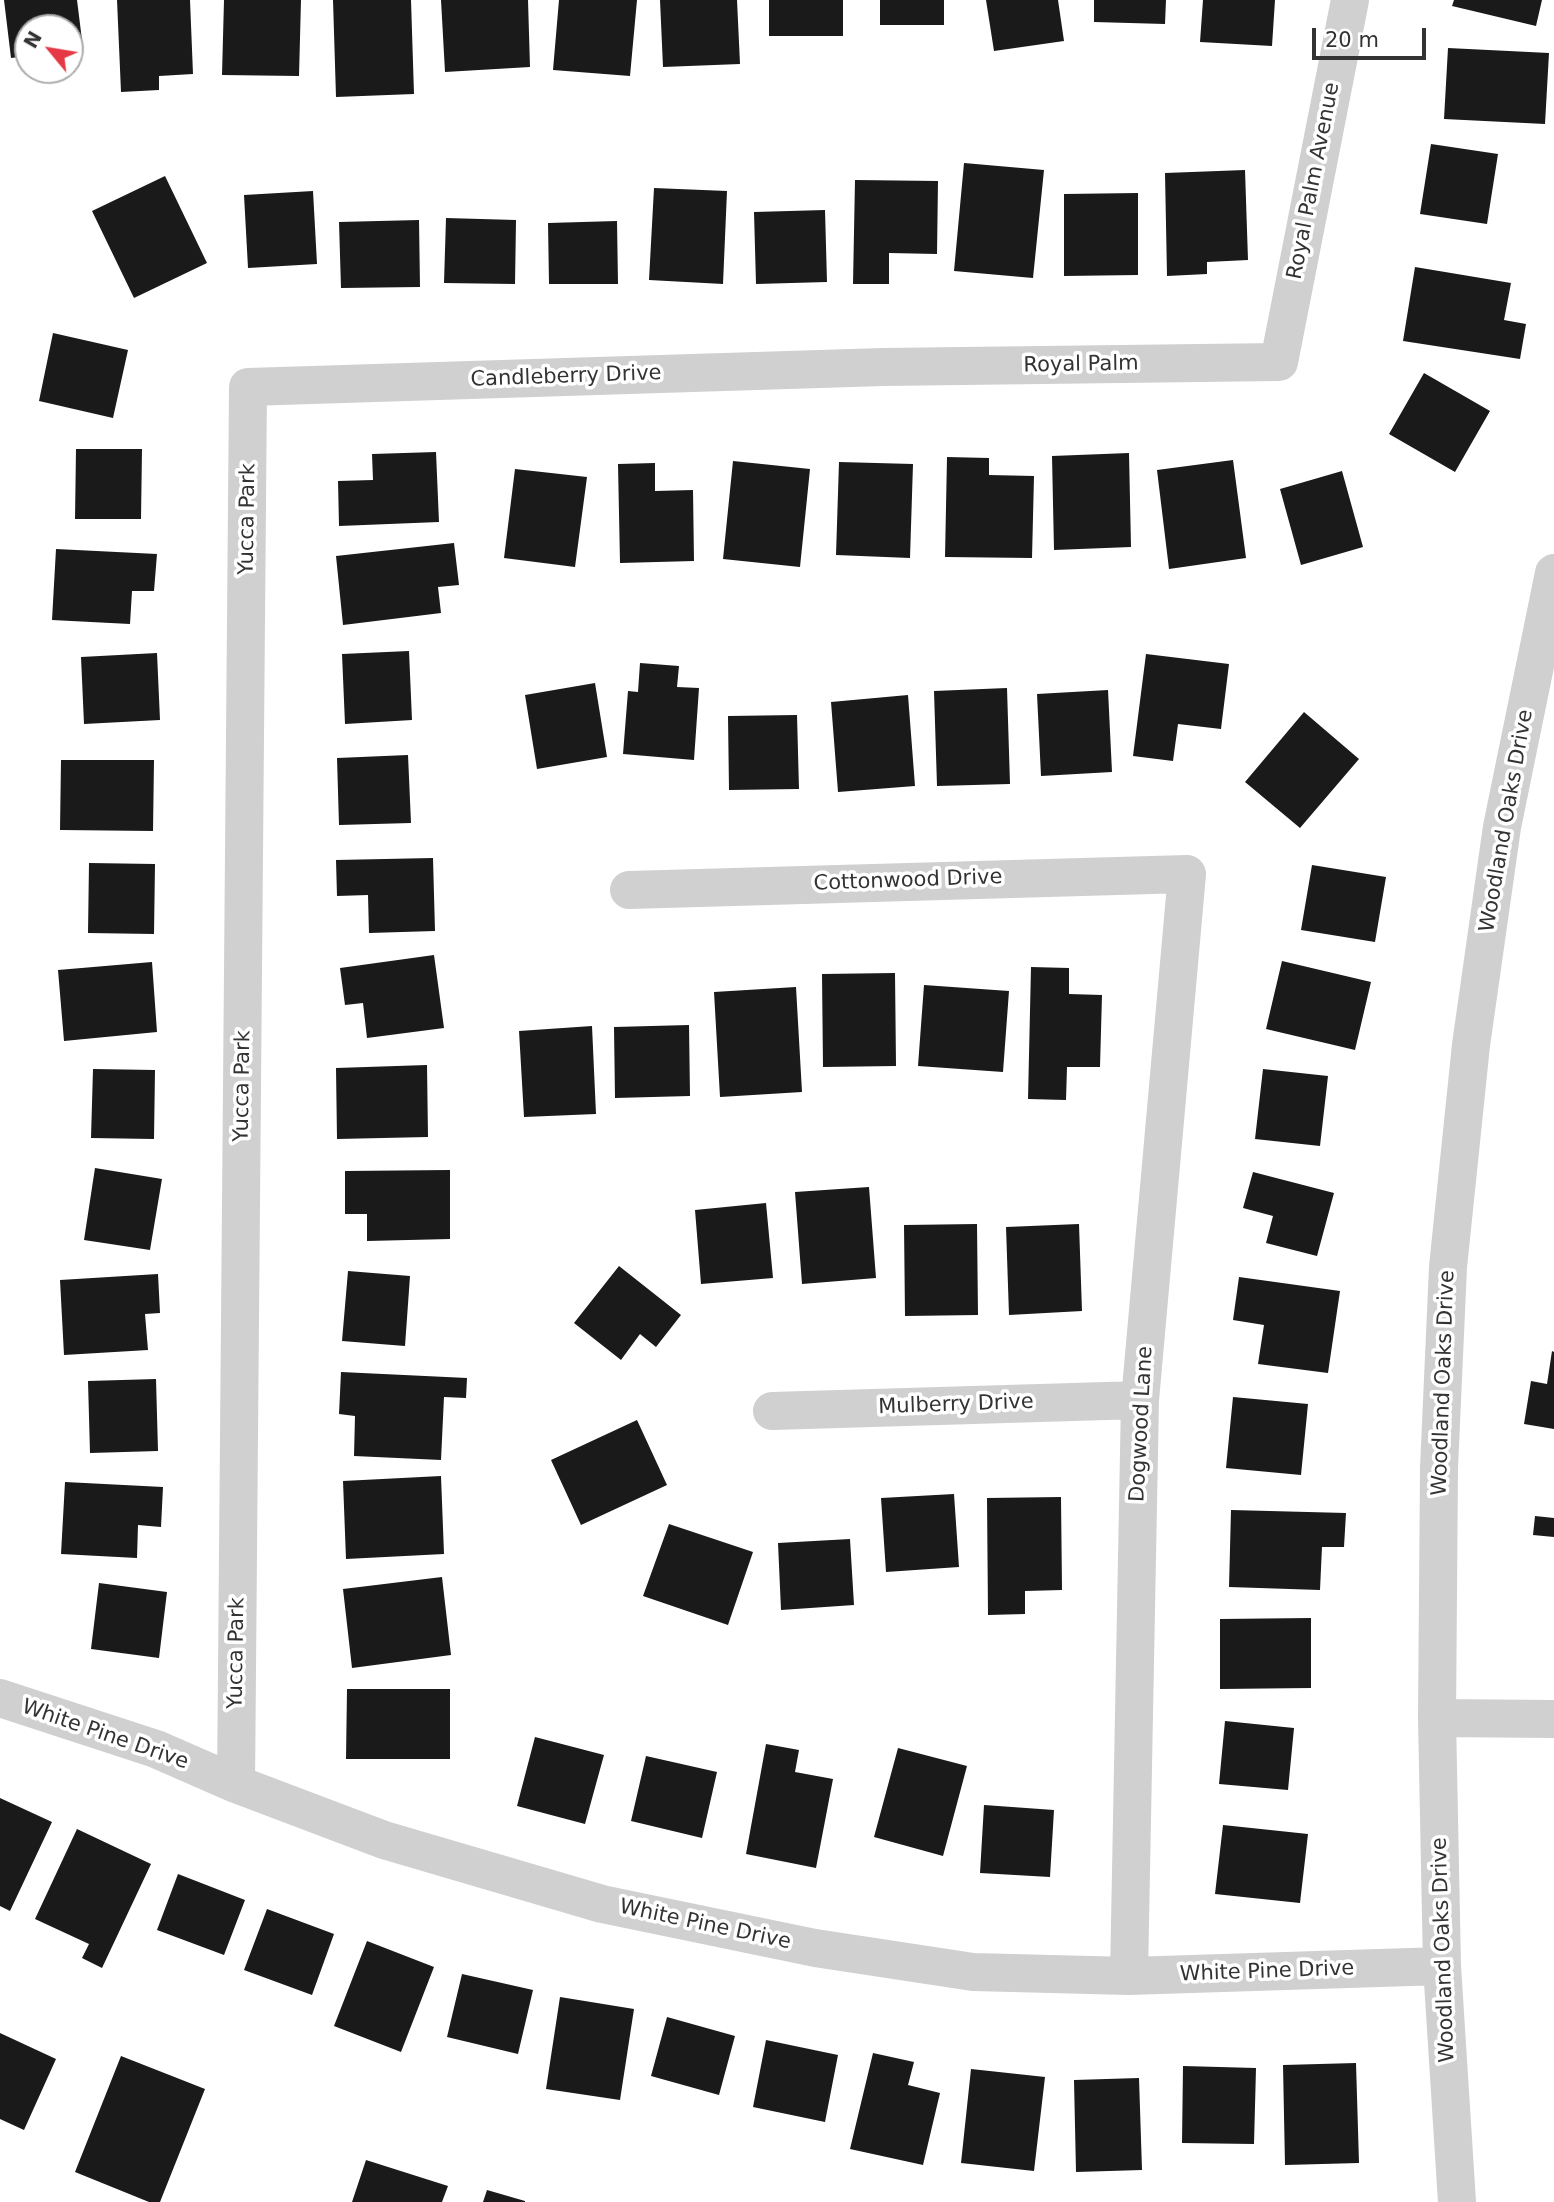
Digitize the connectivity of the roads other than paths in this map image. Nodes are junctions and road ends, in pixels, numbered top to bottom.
1 (1350, 0) edge
2 (1279, 362) joint
3 (883, 367) joint
4 (248, 387) joint
5 (1554, 573) edge
6 (1187, 874) joint
7 (629, 890) dead end
8 (1140, 1400) junction
9 (772, 1411) dead end
10 (0, 1698) edge
11 (1437, 1718) junction
12 (1554, 1718) edge
13 (236, 1784) junction
14 (1442, 1966) junction
15 (1129, 1976) junction
16 (1457, 2202) edge

1 - 2 street, Royal Palm Avenue
2 - 3 street, Royal Palm
3 - 4 street, Candleberry Drive
4 - 13 street, Yucca Park
5 - 11 street, Woodland Oaks Drive
6 - 7 street, Cottonwood Drive
6 - 8 street, Dogwood Lane
8 - 9 street, Mulberry Drive
8 - 15 street, Dogwood Lane
10 - 13 street, White Pine Drive
11 - 12 street
11 - 14 street, Woodland Oaks Drive
13 - 15 street, White Pine Drive
14 - 15 street, White Pine Drive
14 - 16 street, Woodland Oaks Drive

